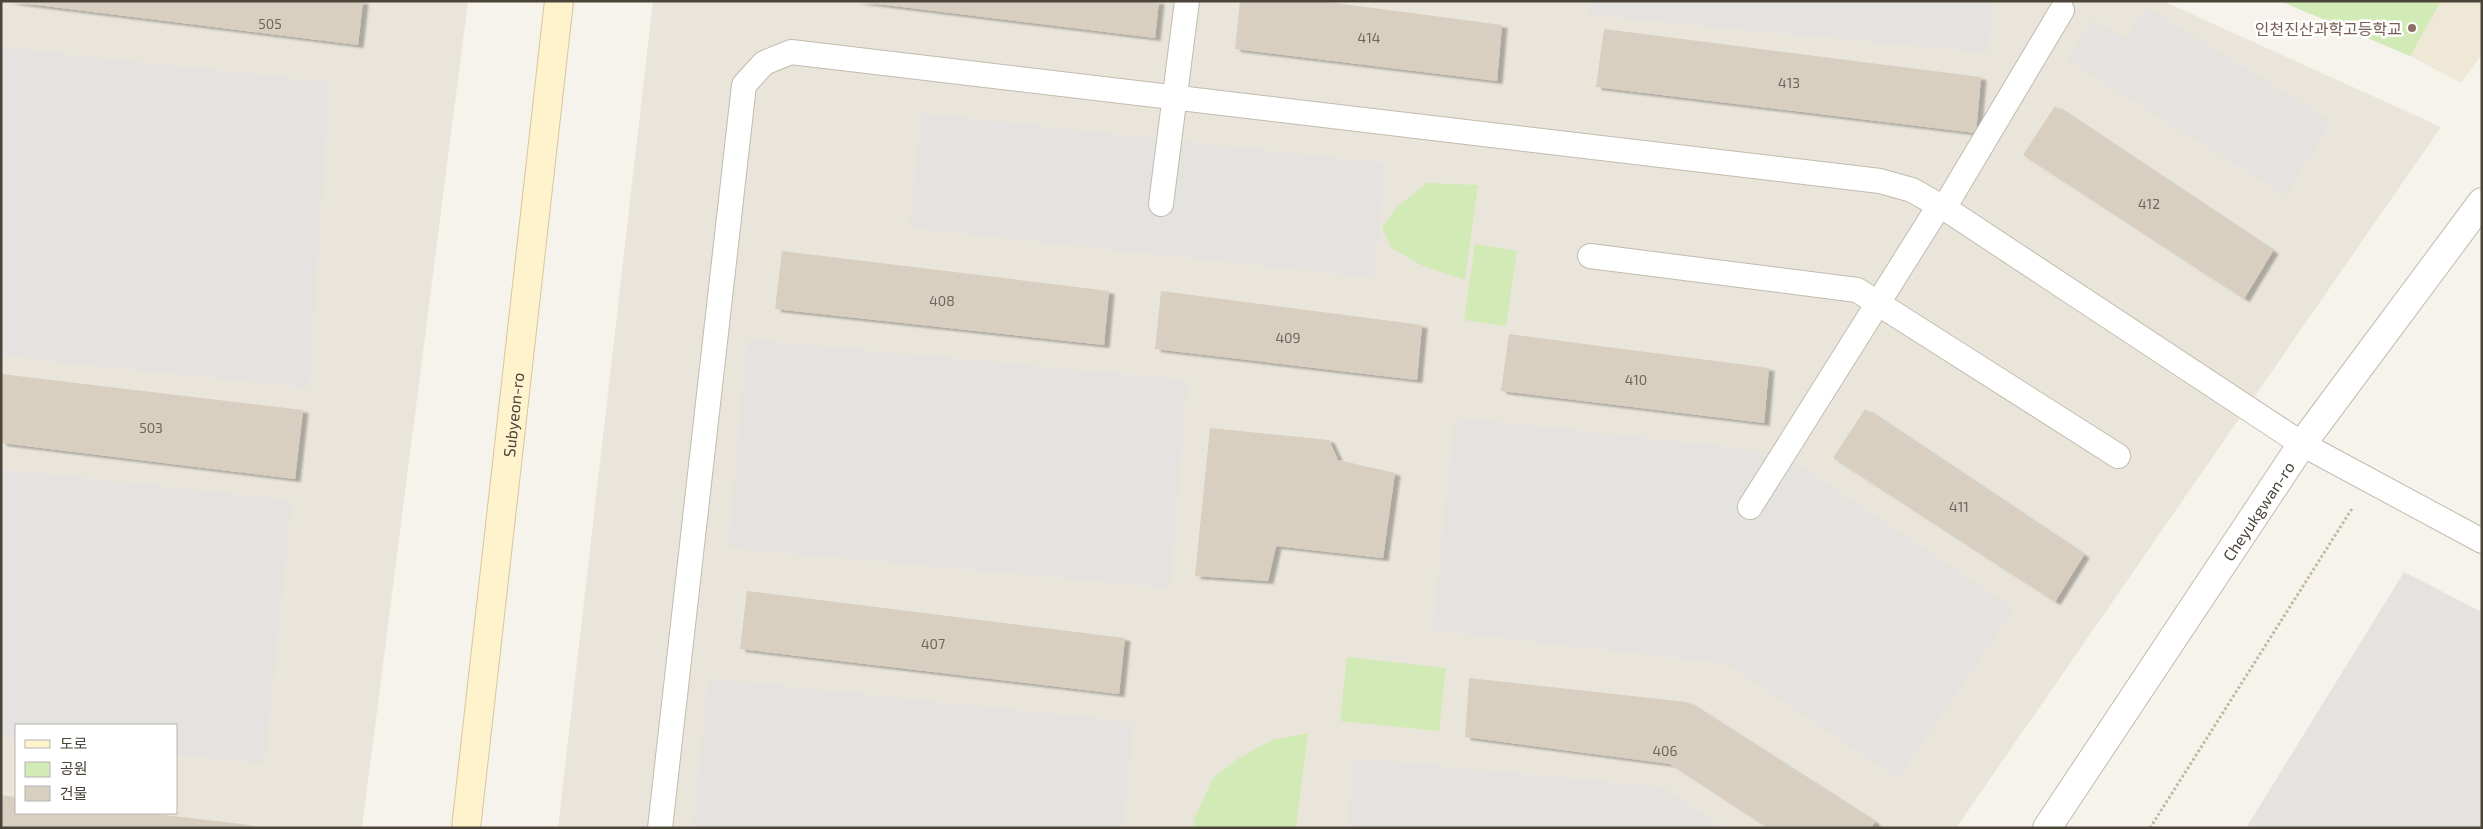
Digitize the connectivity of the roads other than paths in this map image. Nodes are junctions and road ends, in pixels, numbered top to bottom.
1 (559, 1) edge
2 (1187, 1) edge
3 (2062, 10) dead end
4 (1174, 98) junction
5 (2482, 202) edge
6 (1161, 204) dead end
7 (1942, 207) junction
8 (1590, 256) dead end
9 (1878, 303) junction
10 (2302, 444) junction
11 (2118, 456) dead end
12 (1750, 507) dead end
13 (2482, 541) edge
14 (466, 828) edge
15 (660, 828) edge
16 (2047, 828) edge

1 - 14 main road, Subyeon-ro
2 - 4 lane
3 - 7 lane
4 - 6 lane
4 - 7 lane
4 - 15 lane
5 - 10 street, Cheyukgwan-ro
7 - 9 lane
7 - 10 lane
8 - 9 lane
9 - 11 lane
9 - 12 lane
10 - 13 lane
10 - 16 street, Cheyukgwan-ro

